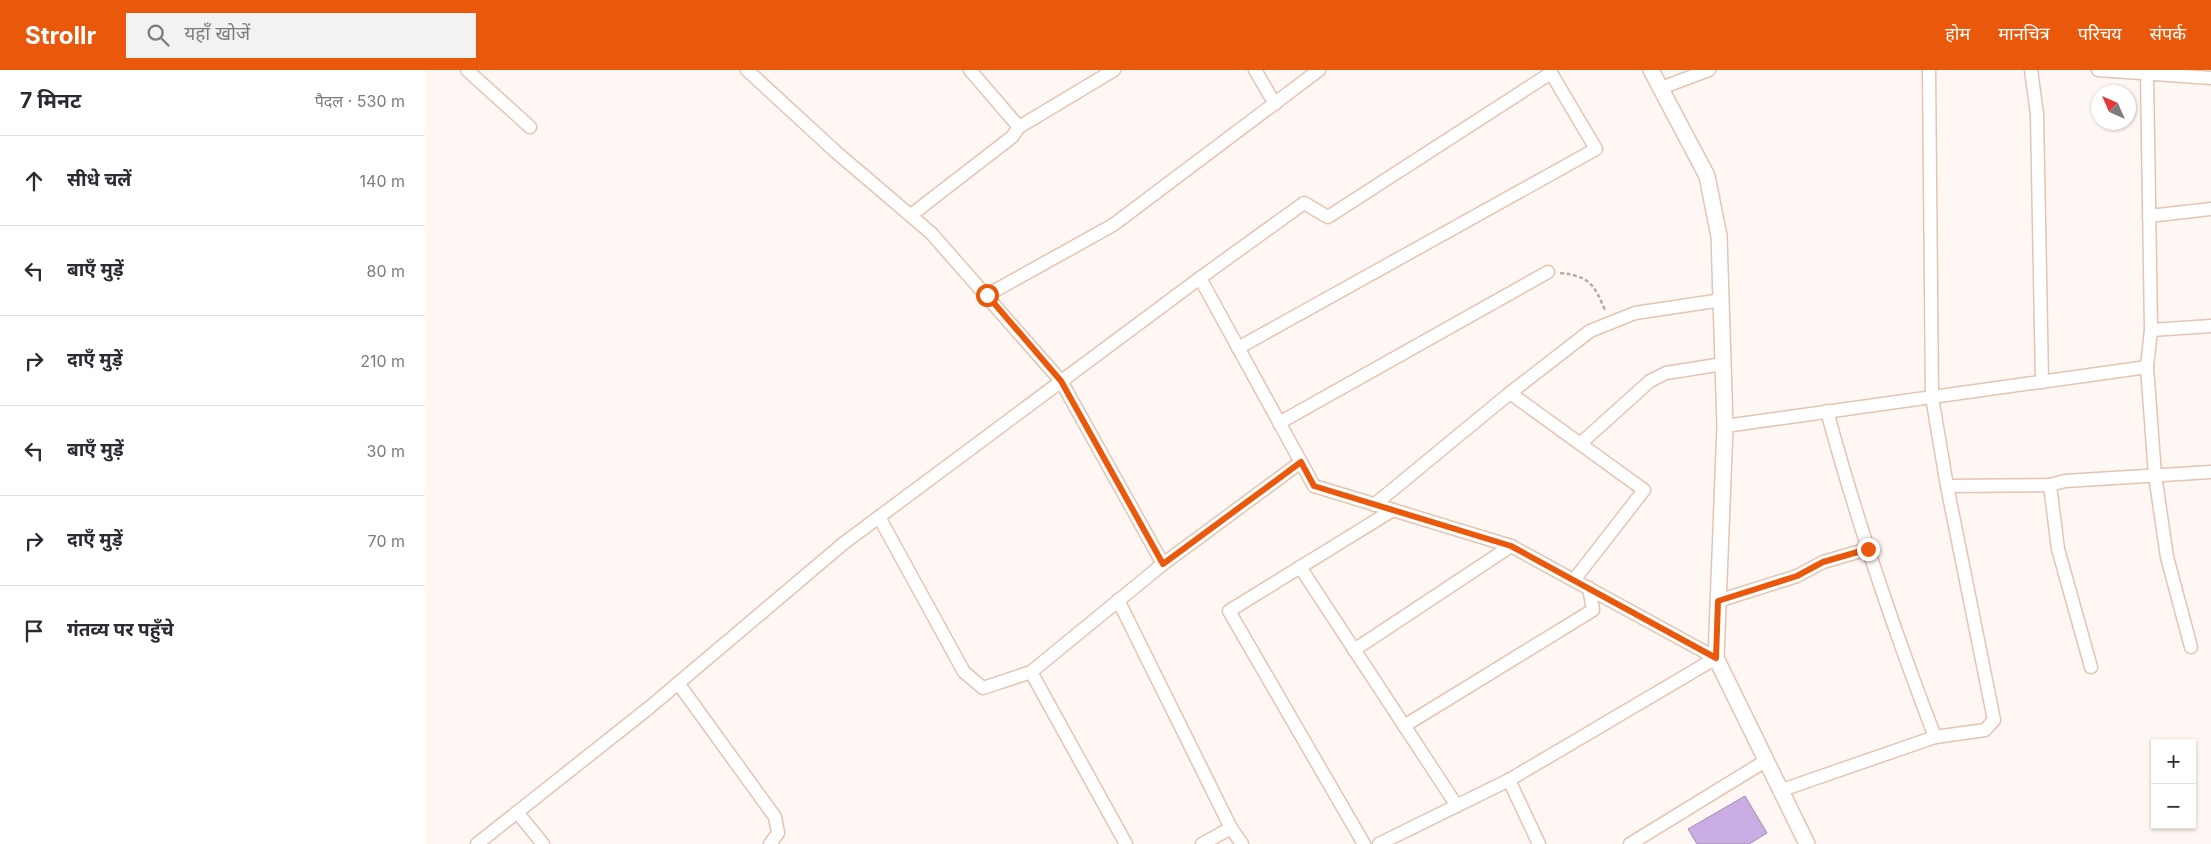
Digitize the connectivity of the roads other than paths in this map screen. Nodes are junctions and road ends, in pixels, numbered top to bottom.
1 (467, 70) edge
2 (747, 70) edge
3 (970, 70) edge
4 (1114, 70) edge
5 (1255, 70) edge
6 (1319, 70) edge
7 (1651, 70) edge
8 (1709, 70) edge
9 (1929, 70) edge
10 (2031, 70) edge
11 (2098, 70) edge
12 (1550, 72) edge
13 (2147, 74) junction
14 (2211, 78) edge
15 (1661, 88) junction
16 (1275, 104) junction
17 (530, 127) dead end
18 (1019, 127) junction
19 (2211, 209) edge
20 (911, 215) junction
21 (2149, 216) junction
22 (1548, 272) road end
23 (1200, 278) junction
24 (987, 295) junction
25 (1722, 300) junction
26 (2211, 326) edge
27 (2151, 330) junction
28 (1239, 348) junction
29 (1723, 364) junction
30 (2147, 367) junction
31 (1061, 381) junction
32 (2042, 382) junction
33 (1510, 393) junction
34 (1932, 397) junction
35 (1827, 412) junction
36 (1279, 422) junction
37 (1725, 426) junction
38 (1581, 443) junction
39 (1301, 462) junction
40 (2211, 472) edge
41 (2155, 475) junction
42 (2050, 485) junction
43 (1947, 486) junction
44 (1374, 504) junction
45 (1393, 510) junction
46 (879, 517) junction
47 (1511, 546) junction
48 (1868, 549) junction
49 (1163, 564) junction
50 (1300, 567) junction
51 (1574, 580) junction
52 (1589, 588) junction
53 (1118, 600) junction
54 (1718, 601) junction
55 (2191, 648) dead end
56 (1355, 650) junction
57 (1716, 658) junction
58 (2091, 667) dead end
59 (1031, 672) junction
60 (678, 683) junction
61 (1404, 726) junction
62 (1935, 737) junction
63 (1767, 760) junction
64 (1509, 780) junction
65 (1782, 790) junction
66 (1457, 806) junction
67 (517, 812) junction
68 (1231, 828) junction
69 (477, 844) edge
70 (543, 844) edge
71 (770, 844) edge
72 (1126, 844) edge
73 (1202, 844) edge
74 (1242, 844) edge
75 (1364, 844) edge
76 (1379, 844) edge
77 (1539, 844) edge
78 (1630, 844) edge
79 (1807, 844) edge

1 - 17 street
2 - 20 street
3 - 18 street
4 - 18 street
5 - 16 street
6 - 16 street
7 - 15 street
8 - 15 street
9 - 34 street
10 - 32 street
11 - 13 street
12 - 23 street
12 - 28 street
13 - 14 street
13 - 21 street
15 - 25 street
16 - 24 street
18 - 20 street
19 - 21 street
20 - 24 street
21 - 27 street
22 - 36 street
23 - 28 street
23 - 31 street
24 - 31 street
25 - 29 street
25 - 33 street
26 - 27 street
27 - 30 street
28 - 36 street
29 - 37 street
29 - 38 street
30 - 32 street
30 - 41 street
31 - 46 street
31 - 49 street
32 - 34 street
33 - 38 street
33 - 44 street
34 - 35 street
34 - 43 street
35 - 37 street
35 - 48 street
36 - 39 street
37 - 54 street
38 - 51 street
39 - 44 street
39 - 49 street
40 - 41 street
41 - 42 street
41 - 55 street
42 - 43 street
42 - 58 street
43 - 62 street
44 - 45 street
45 - 47 street
45 - 50 street
46 - 59 street
46 - 60 street
47 - 51 street
47 - 56 street
48 - 54 street
48 - 62 street
49 - 53 street
50 - 56 street
50 - 75 street
51 - 52 street
52 - 57 street
52 - 61 street
53 - 59 street
53 - 68 street
54 - 57 street
56 - 61 street
57 - 63 street
57 - 64 street
59 - 72 street
60 - 67 street
60 - 71 street
61 - 66 street
62 - 65 street
63 - 65 street
63 - 78 street
64 - 66 street
64 - 77 street
65 - 79 street
66 - 76 street
67 - 69 street
67 - 70 street
68 - 73 street
68 - 74 street

